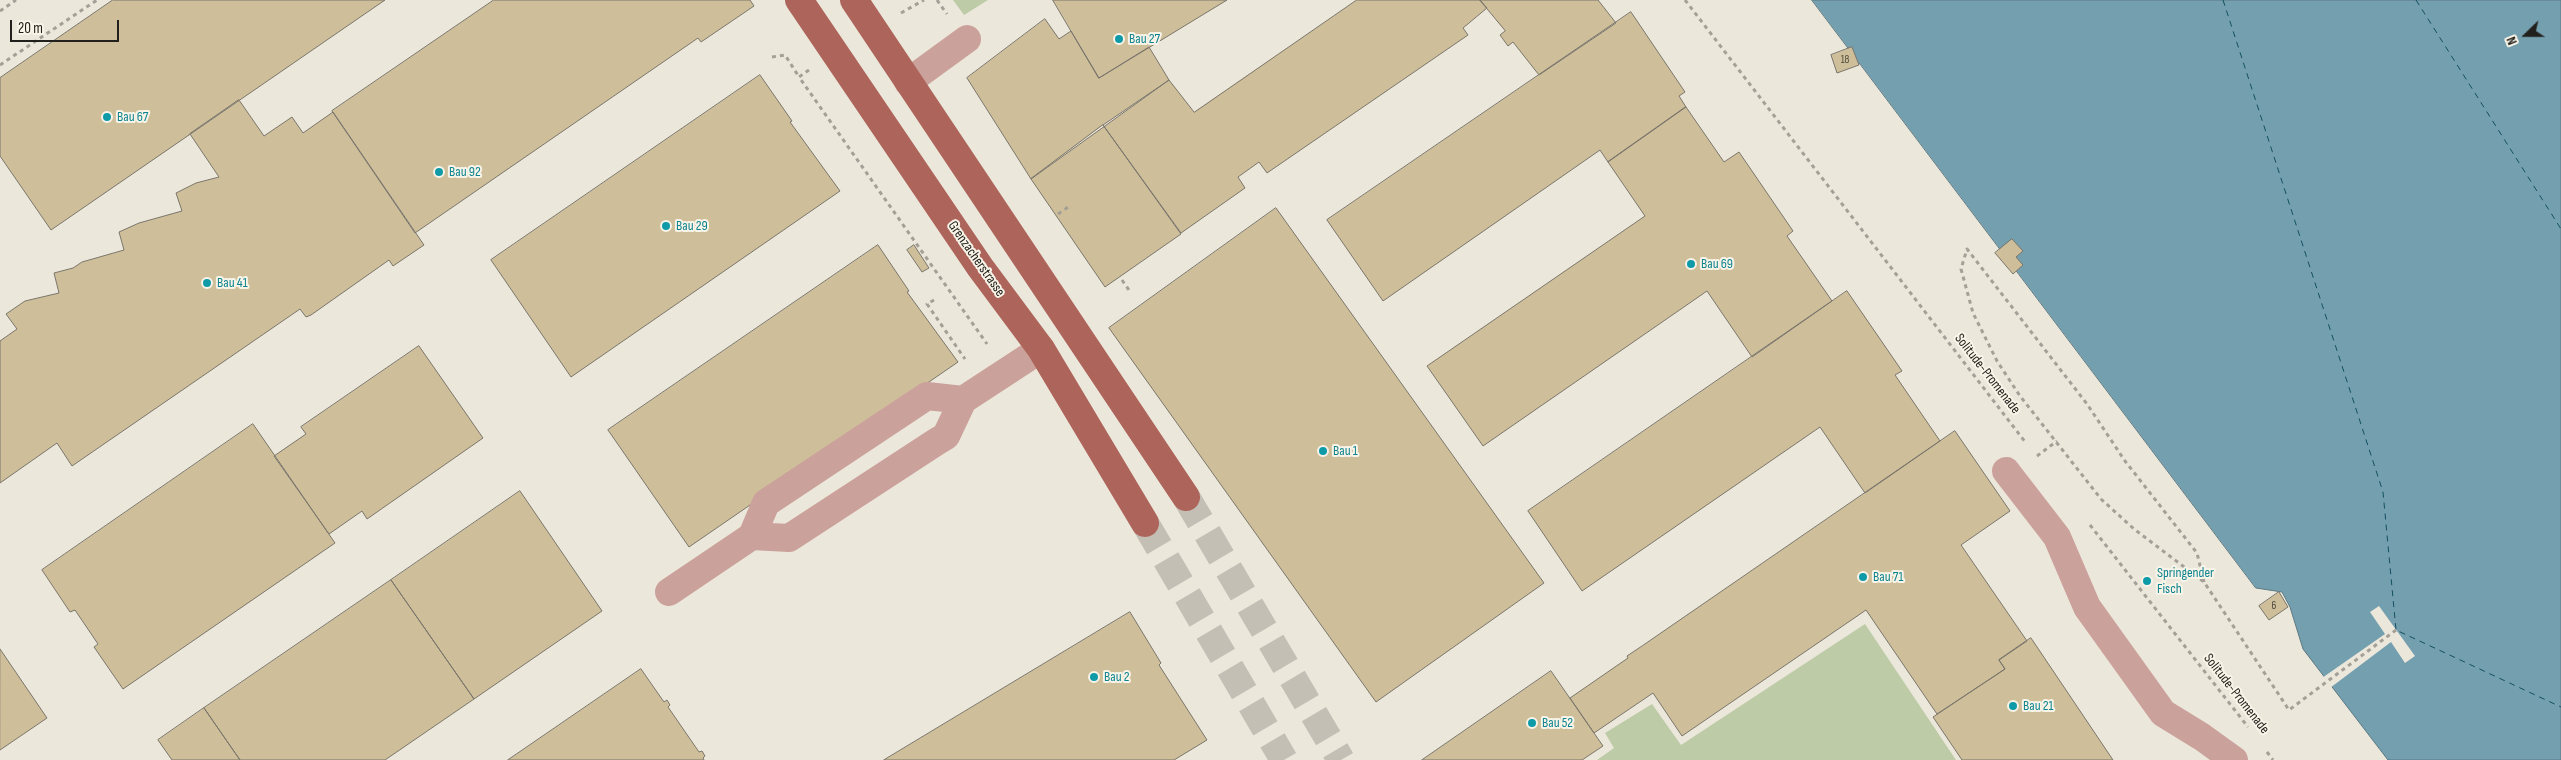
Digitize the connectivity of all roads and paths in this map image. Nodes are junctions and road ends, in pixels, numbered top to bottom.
1 (16, 0) edge
2 (97, 0) edge
3 (799, 0) edge
4 (854, 0) edge
5 (1685, 0) edge
6 (0, 12) edge
7 (966, 39) dead end
8 (772, 57) dead end
9 (0, 65) edge
10 (799, 77) dead end
11 (908, 82) junction
12 (1071, 205) dead end
13 (1058, 214) dead end
14 (1122, 280) dead end
15 (1128, 290) dead end
16 (934, 300) dead end
17 (1041, 349) junction
18 (960, 350) dead end
19 (963, 400) junction
20 (2057, 441) junction
21 (2037, 457) junction
22 (2043, 465) dead end
23 (2006, 471) dead end
24 (1186, 497) tunnel mouth
25 (2085, 519) dead end
26 (1145, 522) tunnel mouth
27 (752, 536) junction
28 (2204, 582) junction
29 (669, 592) dead end
30 (2396, 630) dead end
31 (2249, 729) dead end
32 (2261, 744) dead end
33 (2234, 760) edge
34 (2273, 760) edge

1 - 6 path
2 - 9 path
3 - 17 main road, Grenzacherstrasse
4 - 11 main road
5 - 21 path, Solitude-Promenade
7 - 11 lane
8 - 10 path
11 - 24 main road
12 - 13 path
14 - 15 path
16 - 18 path
17 - 19 lane
17 - 26 main road, Grenzacherstrasse
19 - 27 lane
19 - 27 lane
20 - 21 path
20 - 28 path
20 - 28 path
21 - 22 path, Solitude-Promenade
23 - 33 lane
25 - 31 path, Solitude-Promenade
27 - 29 lane
28 - 30 path
32 - 34 path, Solitude-Promenade

